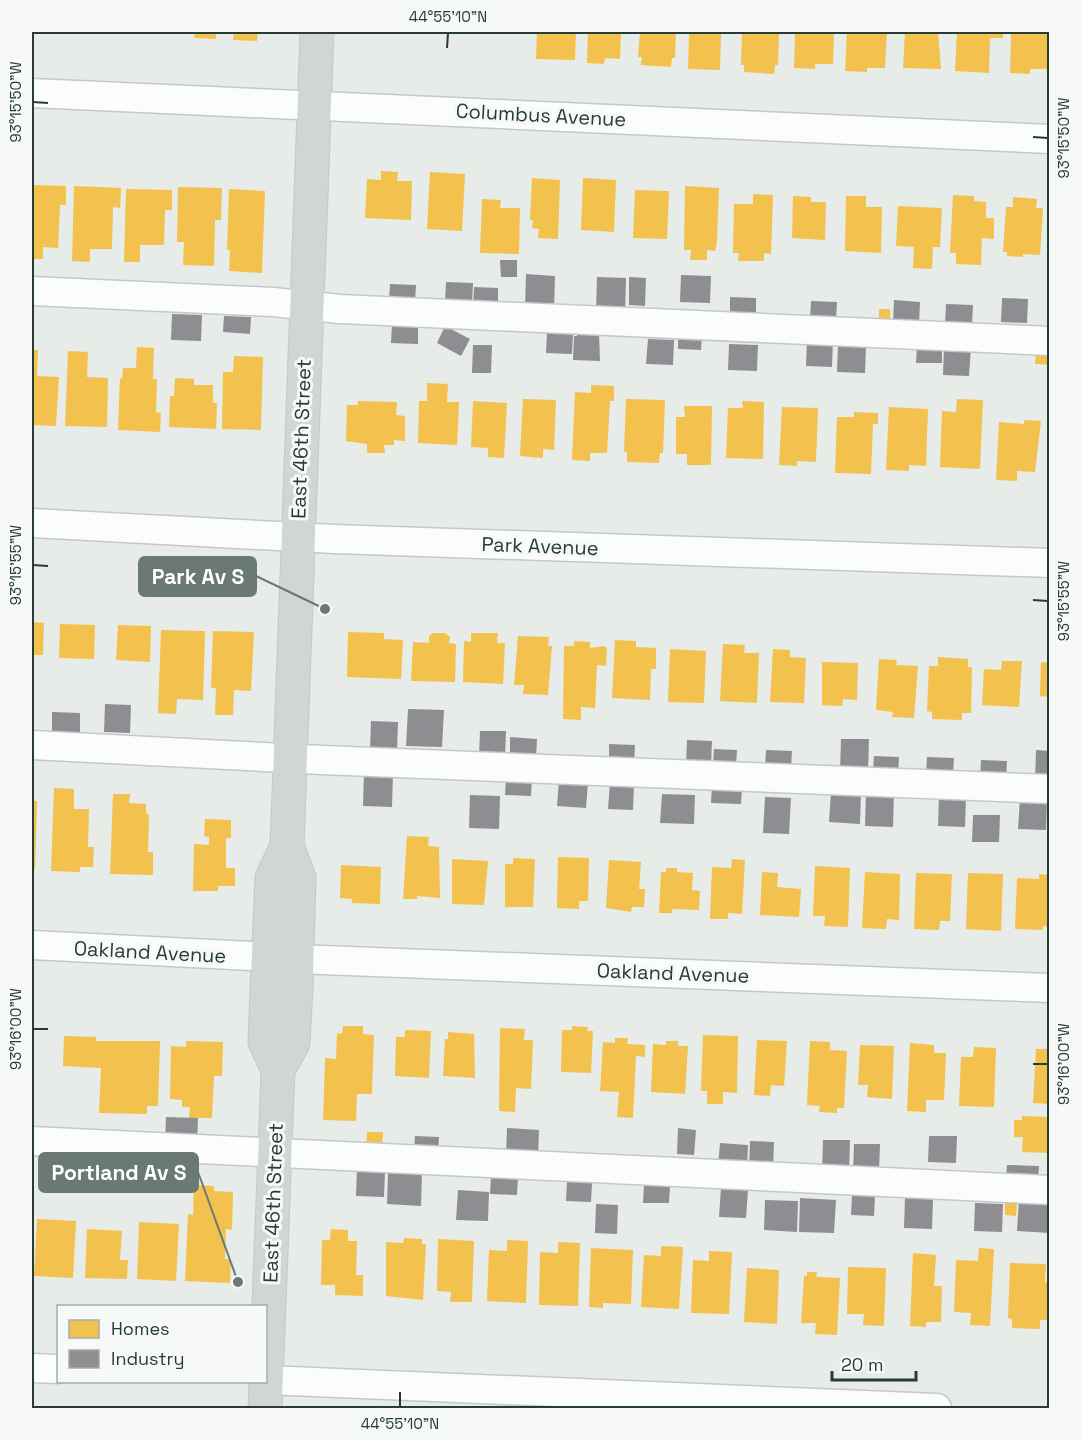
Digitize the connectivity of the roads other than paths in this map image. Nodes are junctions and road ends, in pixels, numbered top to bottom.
1 (317, 32) edge
2 (32, 93) edge
3 (315, 105) junction
4 (1050, 139) edge
5 (32, 291) edge
6 (307, 307) junction
7 (1050, 341) edge
8 (32, 524) edge
9 (298, 537) junction
10 (1050, 563) edge
11 (32, 745) edge
12 (290, 758) junction
13 (1050, 789) edge
14 (32, 945) edge
15 (283, 958) junction
16 (1050, 988) edge
17 (32, 1141) edge
18 (275, 1152) junction
19 (1050, 1190) edge
20 (267, 1363) edge
21 (32, 1368) edge
22 (57, 1369) edge
23 (266, 1389) edge
24 (937, 1408) edge

1 - 3 main road, East 46th Street
2 - 3 street, Columbus Avenue
3 - 4 street, Columbus Avenue
3 - 6 main road, East 46th Street
5 - 6 street
6 - 7 street
6 - 9 main road, East 46th Street
8 - 9 street, Park Avenue
9 - 10 street, Park Avenue
9 - 12 main road, East 46th Street
11 - 12 street
12 - 13 street
12 - 15 main road, East 46th Street
14 - 15 street, Oakland Avenue
15 - 16 street, Oakland Avenue
15 - 18 main road, East 46th Street
17 - 18 street
18 - 19 street
18 - 20 main road, East 46th Street
21 - 22 street
23 - 24 street

